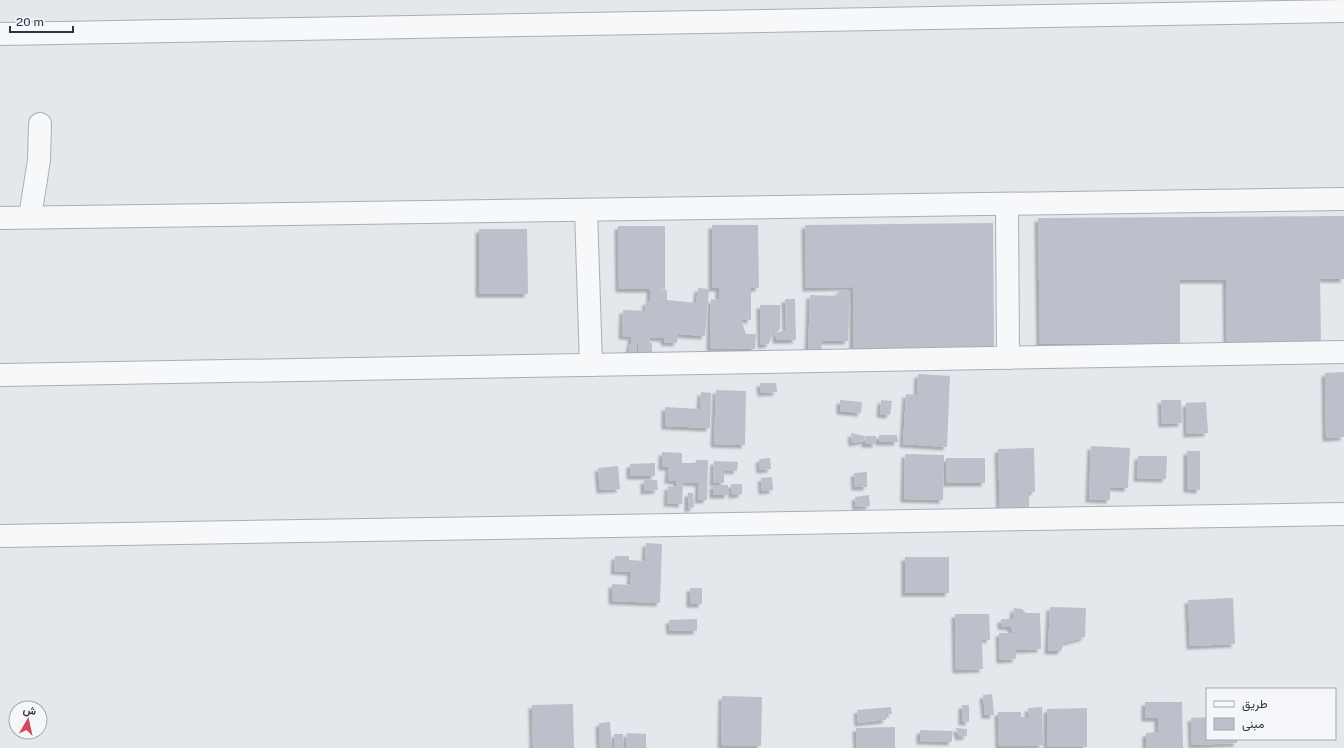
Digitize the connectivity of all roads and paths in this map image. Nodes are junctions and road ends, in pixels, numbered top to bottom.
1 (1344, 11) edge
2 (0, 34) edge
3 (40, 124) dead end
4 (1344, 200) edge
5 (1007, 204) junction
6 (586, 210) junction
7 (30, 217) junction
8 (0, 218) edge
9 (1344, 352) edge
10 (1008, 358) junction
11 (591, 365) junction
12 (0, 375) edge
13 (1344, 514) edge
14 (0, 536) edge

1 - 2 street
3 - 7 street
4 - 5 street
5 - 6 street
5 - 10 street
6 - 7 street
6 - 11 street
7 - 8 street
9 - 10 street
10 - 11 street
11 - 12 street
13 - 14 street

